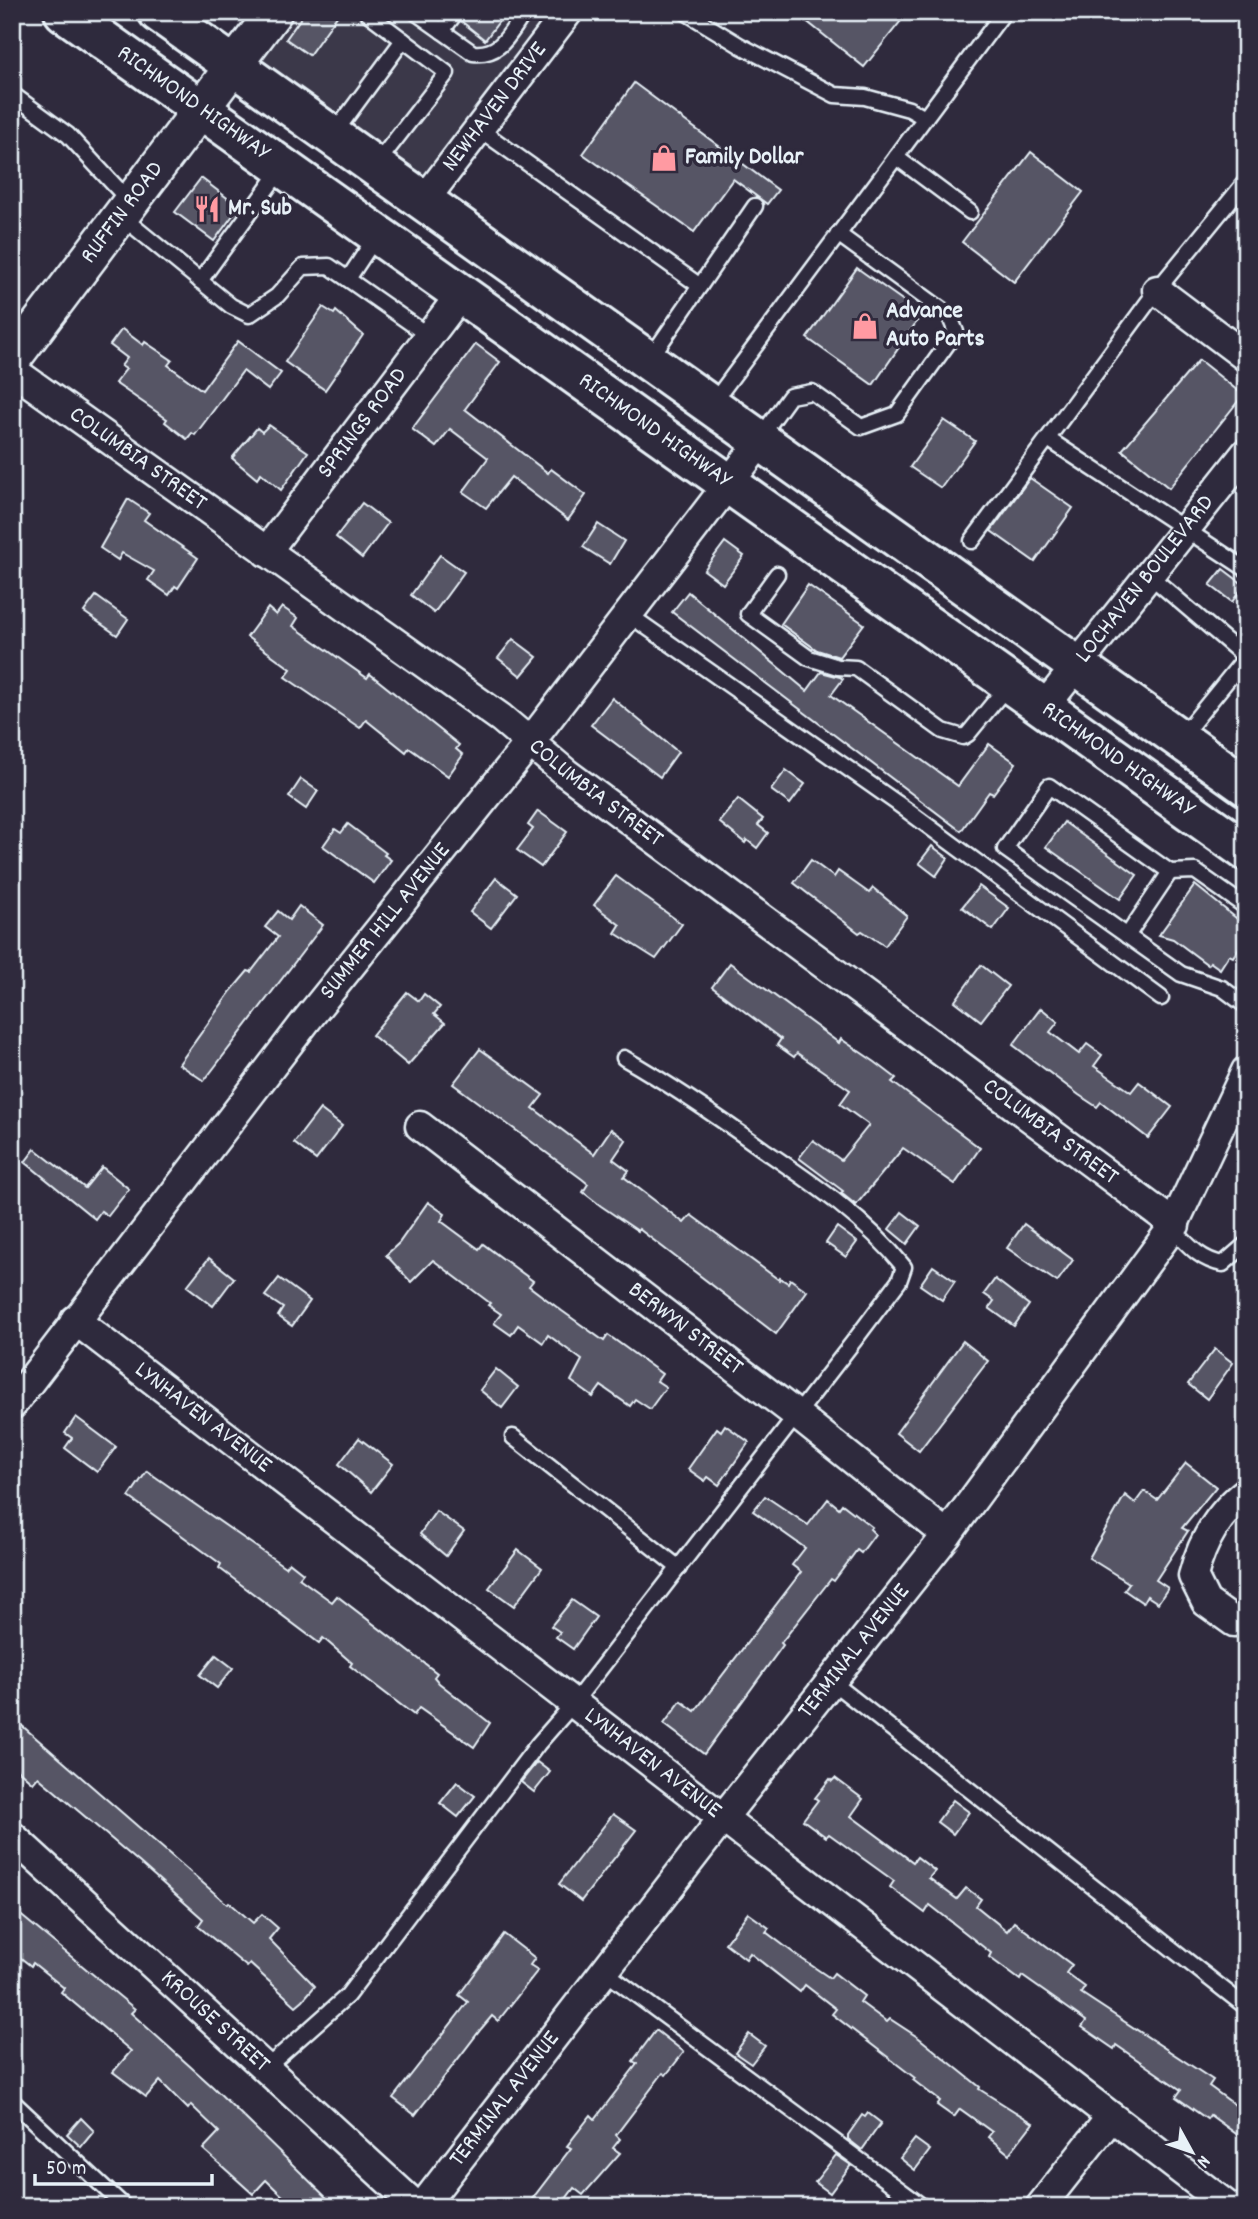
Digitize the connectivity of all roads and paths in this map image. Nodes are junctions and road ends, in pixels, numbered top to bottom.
1 (64, 12) edge
2 (158, 12) edge
3 (274, 12) edge
4 (366, 12) edge
5 (415, 12) edge
6 (456, 12) edge
7 (525, 12) edge
8 (568, 12) edge
9 (685, 12) edge
10 (1004, 12) edge
11 (442, 31) junction
12 (403, 40) junction
13 (234, 67) junction
14 (12, 94) edge
15 (202, 110) junction
16 (925, 118) junction
17 (479, 129) junction
18 (333, 136) junction
19 (896, 157) junction
20 (283, 167) junction
21 (374, 167) junction
22 (1246, 181) edge
23 (423, 202) junction
24 (755, 206) dead end
25 (126, 210) junction
26 (970, 212) dead end
27 (378, 234) junction
28 (838, 234) junction
29 (348, 279) junction
30 (200, 281) junction
31 (700, 286) junction
32 (1157, 290) junction
33 (461, 294) junction
34 (429, 336) junction
35 (1246, 357) edge
36 (12, 360) edge
37 (649, 362) junction
38 (12, 370) edge
39 (711, 406) junction
40 (1048, 439) junction
41 (760, 440) junction
42 (1246, 453) edge
43 (727, 484) junction
44 (1184, 531) junction
45 (972, 541) dead end
46 (266, 552) junction
47 (1246, 569) edge
48 (777, 574) dead end
49 (1149, 575) junction
50 (628, 614) junction
51 (1245, 657) edge
52 (1077, 665) junction
53 (1010, 683) junction
54 (1044, 707) junction
55 (1180, 739) junction
56 (531, 741) junction
57 (1246, 786) edge
58 (1246, 851) edge
59 (1170, 872) junction
60 (1246, 907) edge
61 (1127, 936) junction
62 (1161, 998) dead end
63 (1246, 1006) edge
64 (624, 1058) dead end
65 (1246, 1071) edge
66 (420, 1126) dead end
67 (1173, 1226) junction
68 (1246, 1244) edge
69 (75, 1320) junction
70 (12, 1405) edge
71 (797, 1415) junction
72 (513, 1437) dead end
73 (1246, 1492) edge
74 (947, 1535) junction
75 (679, 1568) junction
76 (1246, 1619) edge
77 (831, 1681) junction
78 (573, 1704) junction
79 (722, 1819) junction
80 (12, 1836) edge
81 (604, 1971) junction
82 (1246, 2007) edge
83 (267, 2068) junction
84 (12, 2101) edge
85 (1111, 2117) junction
86 (125, 2207) edge
87 (420, 2207) edge
88 (923, 2207) edge
89 (1040, 2207) edge
90 (1229, 2207) edge

1 - 15 main road, RICHMOND HIGHWAY
2 - 13 main road
3 - 13 street, RUFFIN ROAD
4 - 12 lane
5 - 11 lane
6 - 11 lane
7 - 11 lane
8 - 17 street, NEWHAVEN DRIVE
9 - 16 lane
10 - 16 lane
12 - 18 lane
12 - 21 lane
13 - 15 street, RUFFIN ROAD
13 - 18 main road
14 - 25 lane
15 - 20 main road, RICHMOND HIGHWAY
15 - 25 street, RUFFIN ROAD
16 - 19 lane
17 - 23 street, NEWHAVEN DRIVE
17 - 31 lane
18 - 21 main road
19 - 26 lane
19 - 28 lane
20 - 27 main road, RICHMOND HIGHWAY
20 - 30 lane
21 - 23 main road
22 - 32 lane
23 - 37 main road
24 - 31 lane
25 - 30 lane
25 - 36 street, RUFFIN ROAD
27 - 29 lane
27 - 33 main road, RICHMOND HIGHWAY
28 - 39 lane
28 - 41 lane
29 - 30 lane
29 - 34 lane
31 - 37 lane
32 - 35 street
32 - 40 lane
33 - 34 street, SPRINGS ROAD
33 - 43 main road, RICHMOND HIGHWAY
34 - 46 street, SPRINGS ROAD
37 - 39 main road
38 - 46 street, COLUMBIA STREET
39 - 41 main road
40 - 44 lane
40 - 45 lane
41 - 43 street, SUMMER HILL AVENUE
41 - 52 main road
42 - 44 street, LOCHAVEN BOULEVARD
43 - 50 street, SUMMER HILL AVENUE
43 - 53 main road, RICHMOND HIGHWAY
44 - 47 lane
44 - 49 street, LOCHAVEN BOULEVARD
46 - 56 street, COLUMBIA STREET
48 - 53 lane
49 - 51 lane
49 - 52 street, LOCHAVEN BOULEVARD
50 - 56 street, SUMMER HILL AVENUE
50 - 62 lane
51 - 55 lane
52 - 54 street, LOCHAVEN BOULEVARD
52 - 55 main road
53 - 54 main road, RICHMOND HIGHWAY
54 - 58 main road, RICHMOND HIGHWAY
55 - 57 main road
56 - 67 street, COLUMBIA STREET
56 - 69 street, SUMMER HILL AVENUE
59 - 60 lane
59 - 61 lane
59 - 61 lane
61 - 63 lane
64 - 71 lane
65 - 67 street, TERMINAL AVENUE
66 - 71 street, BERWYN STREET
67 - 68 lane
67 - 74 street, TERMINAL AVENUE
69 - 70 street, SUMMER HILL AVENUE
69 - 78 street, LYNHAVEN AVENUE
71 - 74 street, BERWYN STREET
71 - 75 lane
72 - 75 lane
73 - 76 street
74 - 77 street, TERMINAL AVENUE
75 - 78 lane
77 - 79 street, TERMINAL AVENUE
77 - 82 lane
78 - 79 street, LYNHAVEN AVENUE
78 - 83 lane
79 - 81 street, TERMINAL AVENUE
79 - 85 street, LYNHAVEN AVENUE
80 - 83 street, KROUSE STREET
81 - 87 street, TERMINAL AVENUE
81 - 88 lane
83 - 87 street, KROUSE STREET
84 - 86 lane
85 - 89 street
85 - 90 street, LYNHAVEN AVENUE

